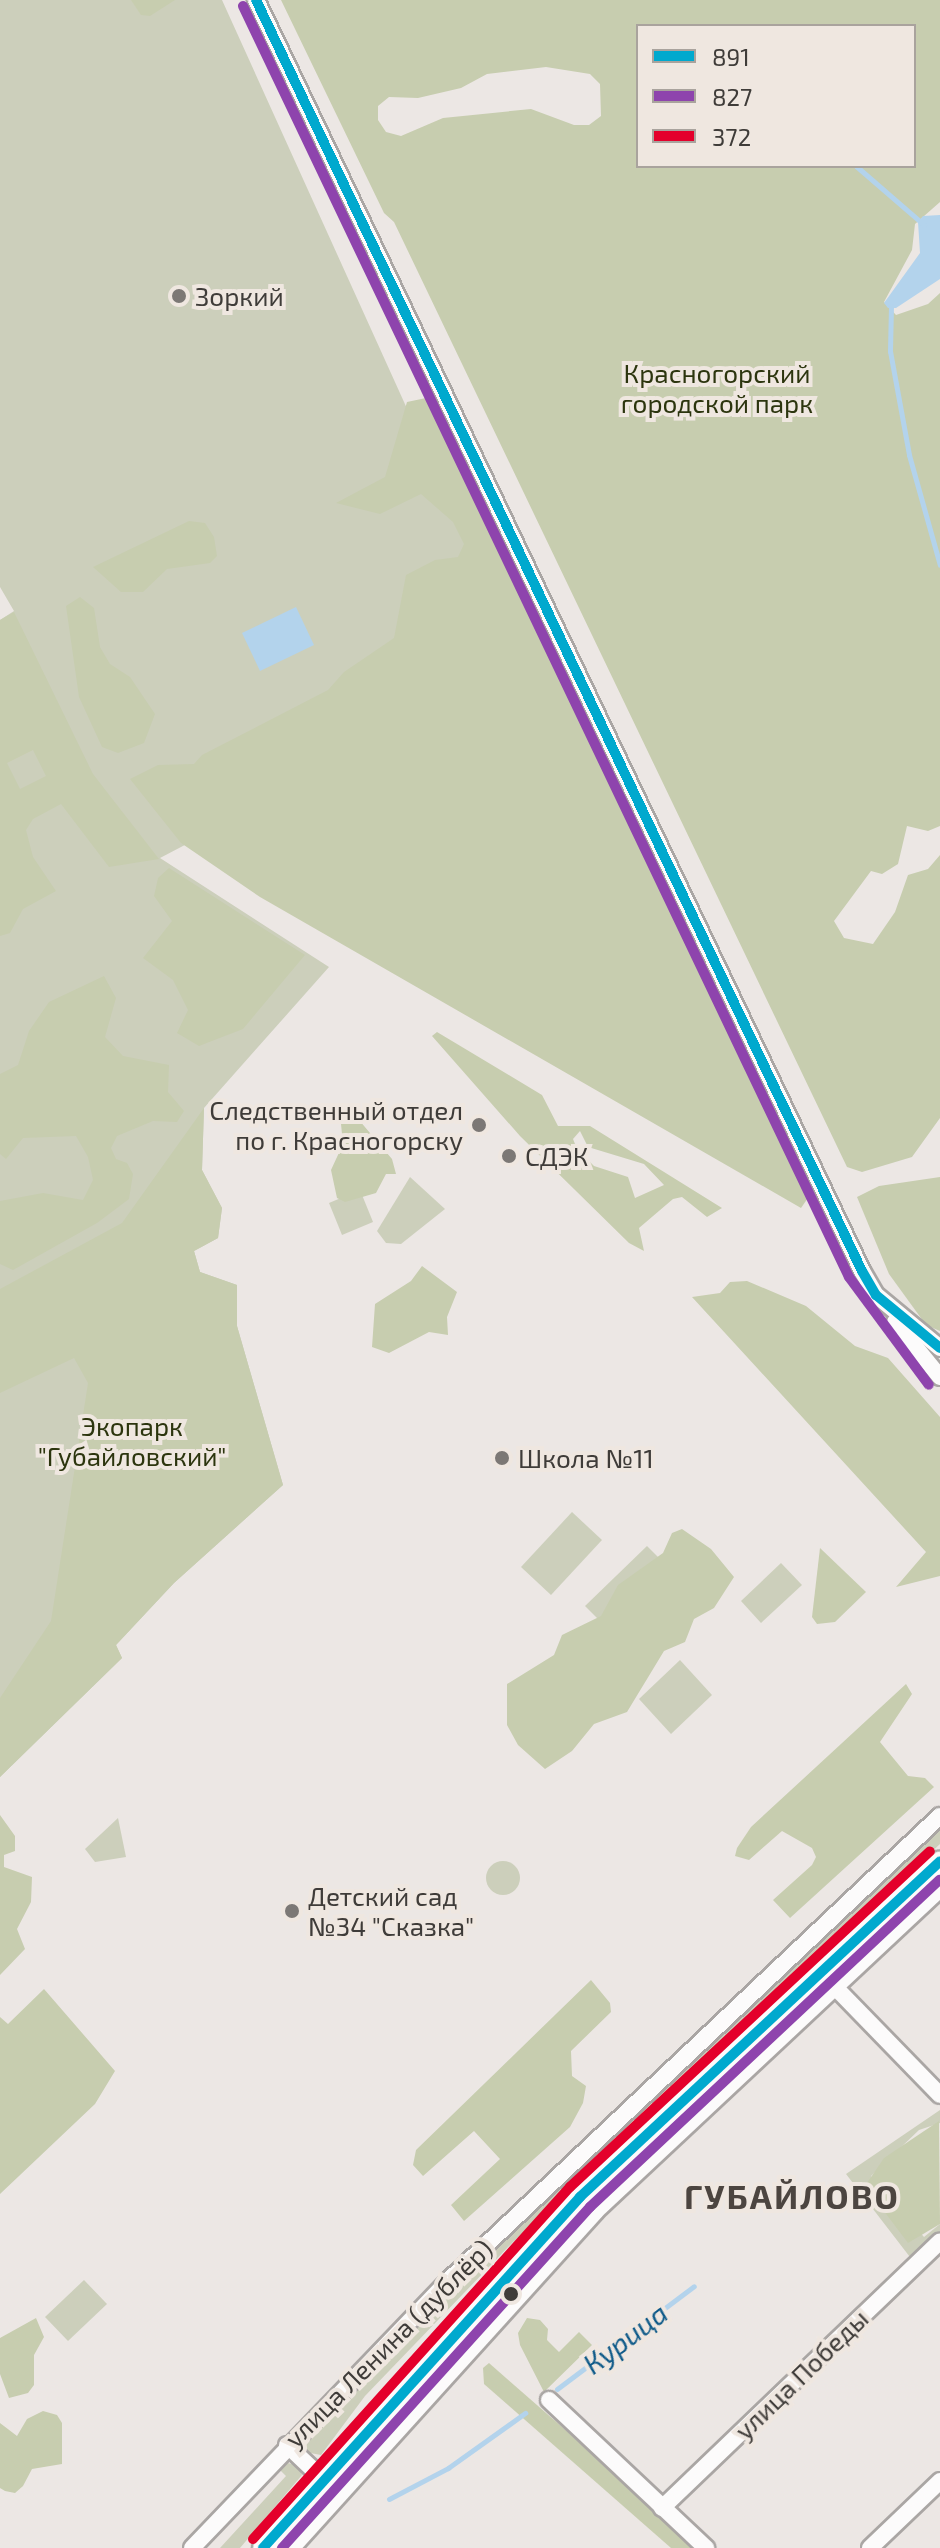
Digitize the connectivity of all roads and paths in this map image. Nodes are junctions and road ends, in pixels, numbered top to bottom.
1 (256, 0) edge
2 (876, 1295) junction
3 (940, 1348) edge
4 (940, 1377) edge
5 (940, 1816) edge
6 (940, 1861) edge
7 (940, 1886) edge
8 (833, 1985) junction
9 (940, 2095) edge
10 (940, 2241) edge
11 (549, 2400) dead end
12 (287, 2445) junction
13 (323, 2479) junction
14 (940, 2481) edge
15 (662, 2508) junction
16 (192, 2548) edge
17 (263, 2548) edge
18 (289, 2548) edge
19 (706, 2548) edge
20 (870, 2548) edge

1 - 2 street
2 - 3 street
2 - 4 street
5 - 12 street, улица Ленина (дублёр)
6 - 13 main road
7 - 8 main road
8 - 9 street
8 - 18 main road
10 - 15 street, улица Победы
11 - 15 street
12 - 13 street
12 - 16 street, улица Ленина (дублёр)
13 - 17 main road
14 - 20 street
15 - 19 street

